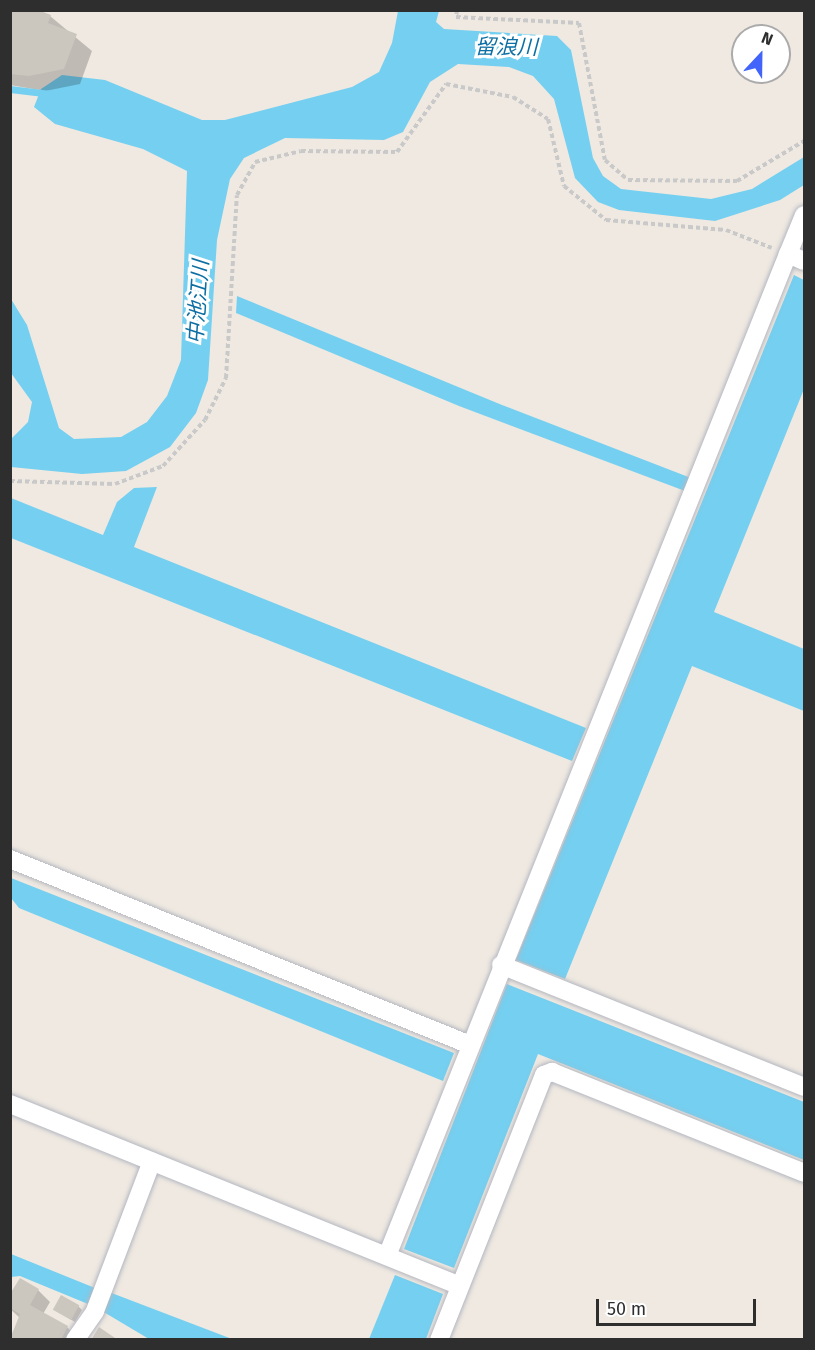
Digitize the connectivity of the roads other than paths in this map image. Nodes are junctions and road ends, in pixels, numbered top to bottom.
1 (804, 215) edge
2 (796, 257) edge
3 (10, 859) edge
4 (501, 965) junction
5 (470, 1045) junction
6 (804, 1086) edge
7 (10, 1104) edge
8 (152, 1161) junction
9 (804, 1173) edge
10 (387, 1256) junction
11 (460, 1286) junction
12 (440, 1339) edge
13 (75, 1340) edge

1 - 2 street
2 - 4 street
3 - 5 street
4 - 5 street
4 - 6 street
5 - 10 street
7 - 8 street
8 - 10 street
8 - 13 street
9 - 11 street
10 - 11 street
11 - 12 street

